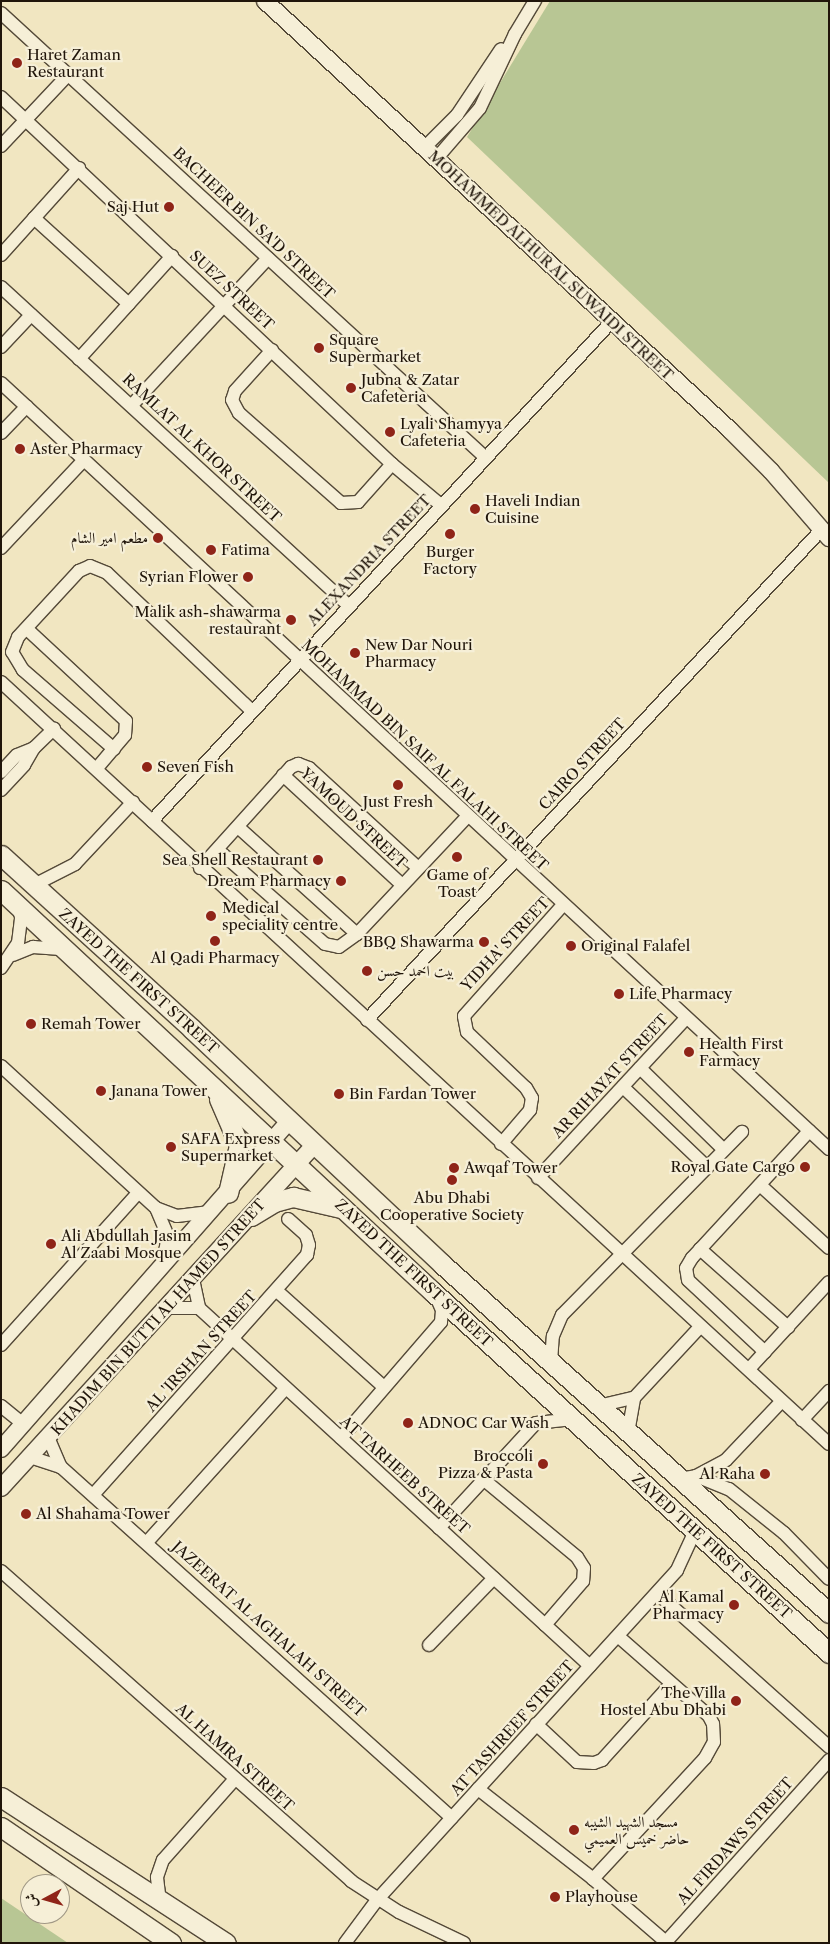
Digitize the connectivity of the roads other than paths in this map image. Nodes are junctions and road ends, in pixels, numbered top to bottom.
1 (265, 1) edge
2 (535, 1) edge
3 (1, 13) edge
4 (514, 34) junction
5 (68, 75) junction
6 (1, 97) edge
7 (458, 115) junction
8 (26, 120) junction
9 (468, 124) junction
10 (1, 146) edge
11 (430, 154) junction
12 (79, 168) junction
13 (34, 218) junction
14 (1, 255) edge
15 (172, 256) junction
16 (268, 258) junction
17 (1, 287) edge
18 (129, 304) junction
19 (225, 304) junction
20 (31, 315) junction
21 (611, 322) junction
22 (1, 347) edge
23 (272, 350) junction
24 (79, 359) junction
25 (1, 383) edge
26 (132, 405) junction
27 (26, 406) junction
28 (1, 433) edge
29 (486, 458) junction
30 (84, 460) junction
31 (392, 464) junction
32 (442, 506) junction
33 (825, 534) edge
34 (1, 548) edge
35 (349, 606) junction
36 (27, 629) junction
37 (299, 660) junction
38 (1, 682) edge
39 (252, 712) junction
40 (54, 729) junction
41 (34, 748) junction
42 (114, 749) junction
43 (97, 768) junction
44 (1, 772) edge
45 (286, 773) junction
46 (1, 790) edge
47 (133, 802) junction
48 (467, 817) junction
49 (152, 821) junction
50 (238, 827) junction
51 (218, 850) junction
52 (1, 855) edge
53 (515, 860) junction
54 (200, 868) junction
55 (418, 868) junction
56 (34, 885) junction
57 (402, 886) junction
58 (1, 890) edge
59 (18, 905) junction
60 (563, 905) junction
61 (354, 937) junction
62 (65, 950) junction
63 (13, 955) junction
64 (1, 968) edge
65 (686, 1018) junction
66 (366, 1020) junction
67 (1, 1066) edge
68 (640, 1068) junction
69 (623, 1086) junction
70 (213, 1087) junction
71 (289, 1121) junction
72 (809, 1131) junction
73 (742, 1132) dead end
74 (271, 1141) junction
75 (501, 1144) junction
76 (314, 1145) junction
77 (829, 1149) edge
78 (724, 1150) junction
79 (296, 1164) junction
80 (707, 1167) junction
81 (538, 1178) junction
82 (760, 1185) junction
83 (138, 1193) junction
84 (228, 1193) junction
85 (156, 1208) junction
86 (347, 1211) junction
87 (210, 1212) junction
88 (251, 1216) junction
89 (288, 1219) dead end
90 (829, 1248) edge
91 (700, 1249) junction
92 (620, 1254) junction
93 (162, 1265) junction
94 (193, 1279) junction
95 (829, 1282) edge
96 (277, 1291) junction
97 (433, 1292) junction
98 (166, 1308) junction
99 (199, 1308) junction
100 (700, 1327) junction
101 (788, 1327) junction
102 (234, 1340) junction
103 (1, 1345) edge
104 (765, 1352) junction
105 (551, 1362) junction
106 (749, 1369) junction
107 (384, 1387) junction
108 (286, 1388) junction
109 (829, 1391) edge
110 (634, 1398) junction
111 (782, 1401) junction
112 (1, 1406) edge
113 (598, 1406) junction
114 (573, 1419) junction
115 (802, 1420) junction
116 (23, 1424) junction
117 (628, 1433) junction
118 (48, 1437) junction
119 (341, 1438) junction
120 (4, 1441) edge
121 (829, 1444) edge
122 (30, 1457) junction
123 (726, 1460) junction
124 (61, 1467) junction
125 (687, 1478) junction
126 (483, 1480) junction
127 (1, 1488) edge
128 (729, 1489) junction
129 (93, 1495) junction
130 (439, 1528) junction
131 (695, 1531) junction
132 (148, 1541) junction
133 (1, 1570) edge
134 (494, 1578) junction
135 (829, 1579) edge
136 (657, 1593) junction
137 (829, 1613) edge
138 (545, 1625) junction
139 (618, 1636) junction
140 (429, 1645) dead end
141 (829, 1653) edge
142 (590, 1666) junction
143 (671, 1684) junction
144 (536, 1724) junction
145 (829, 1747) edge
146 (829, 1760) edge
147 (235, 1779) junction
148 (478, 1789) junction
149 (1, 1796) edge
150 (452, 1818) junction
151 (1, 1828) edge
152 (593, 1879) junction
153 (377, 1900) junction
154 (160, 1902) junction
155 (665, 1942) edge
156 (170, 1943) edge
157 (226, 1943) edge
158 (344, 1943) edge
159 (464, 1943) edge

1 - 11 street, MOHAMMED ALHUR AL SUWAIDI STREET
2 - 4 street
3 - 5 street, BACHEER BIN SA'D STREET
4 - 7 street
4 - 9 street
5 - 8 street
5 - 16 street, BACHEER BIN SA'D STREET
6 - 8 street, SUEZ STREET
7 - 9 street
7 - 11 street
8 - 10 street
8 - 12 street, SUEZ STREET
9 - 11 street
11 - 21 street, MOHAMMED ALHUR AL SUWAIDI STREET
12 - 13 street
12 - 15 street, SUEZ STREET
13 - 14 street
13 - 18 street
15 - 18 street
15 - 19 street, SUEZ STREET
16 - 19 street
16 - 29 street, BACHEER BIN SA'D STREET
17 - 20 street, RAMLAT AL KHOR STREET
18 - 24 street
19 - 23 street, SUEZ STREET
19 - 26 street
20 - 22 street
20 - 24 street, RAMLAT AL KHOR STREET
21 - 29 street, ALEXANDRIA STREET
21 - 33 street, MOHAMMED ALHUR AL SUWAIDI STREET
23 - 31 street, SUEZ STREET
23 - 31 street
24 - 26 street, RAMLAT AL KHOR STREET
25 - 27 street, MOHAMMAD BIN SAIF AL FALAHI STREET
26 - 35 street, RAMLAT AL KHOR STREET
27 - 28 street
27 - 30 street, MOHAMMAD BIN SAIF AL FALAHI STREET
29 - 32 street, ALEXANDRIA STREET
30 - 34 street
30 - 37 street, MOHAMMAD BIN SAIF AL FALAHI STREET
31 - 32 street, SUEZ STREET
32 - 35 street, ALEXANDRIA STREET
33 - 53 street, CAIRO STREET
35 - 37 street, ALEXANDRIA STREET
36 - 39 street
36 - 42 street
36 - 42 street
37 - 39 street, ALEXANDRIA STREET
37 - 48 street, MOHAMMAD BIN SAIF AL FALAHI STREET
38 - 40 street
39 - 49 street, ALEXANDRIA STREET
40 - 41 street
40 - 43 street
41 - 44 street
41 - 46 street
42 - 43 street
43 - 47 street
45 - 50 street
45 - 55 street
45 - 57 street, YAMOUD STREET
47 - 49 street
47 - 56 street
48 - 53 street, MOHAMMAD BIN SAIF AL FALAHI STREET
48 - 55 street
49 - 54 street
50 - 51 street
50 - 61 street
51 - 54 street
51 - 61 street
52 - 56 main road, ZAYED THE FIRST STREET
53 - 60 street, MOHAMMAD BIN SAIF AL FALAHI STREET
53 - 66 street, CAIRO STREET
54 - 66 street
55 - 57 street
56 - 71 main road, ZAYED THE FIRST STREET
57 - 61 street
58 - 59 main road, ZAYED THE FIRST STREET
59 - 62 main road, ZAYED THE FIRST STREET
59 - 63 street
60 - 65 street, MOHAMMAD BIN SAIF AL FALAHI STREET
60 - 75 street, YIDHA' STREET
62 - 63 street
62 - 70 main road, ZAYED THE FIRST STREET
63 - 64 street
65 - 68 street, AR RIHAYAT STREET
65 - 72 street, MOHAMMAD BIN SAIF AL FALAHI STREET
66 - 75 street
67 - 83 street
68 - 69 street, AR RIHAYAT STREET
68 - 78 street
69 - 80 street
69 - 81 street, AR RIHAYAT STREET
70 - 74 main road, ZAYED THE FIRST STREET
70 - 84 main road
71 - 74 street, KHADIM BIN BUTTI AL HAMED STREET
71 - 76 main road, ZAYED THE FIRST STREET
72 - 77 street, MOHAMMAD BIN SAIF AL FALAHI STREET
72 - 82 street
73 - 78 street
74 - 79 main road, ZAYED THE FIRST STREET
74 - 84 street, KHADIM BIN BUTTI AL HAMED STREET
75 - 81 street
76 - 79 street, KHADIM BIN BUTTI AL HAMED STREET
76 - 105 main road, ZAYED THE FIRST STREET
78 - 80 street
79 - 86 main road, ZAYED THE FIRST STREET
79 - 88 street, KHADIM BIN BUTTI AL HAMED STREET
80 - 92 street
81 - 92 street
82 - 90 street
82 - 91 street
83 - 85 street
83 - 103 street
84 - 87 street, KHADIM BIN BUTTI AL HAMED STREET
85 - 87 street
85 - 93 street
86 - 88 main road
86 - 97 main road, ZAYED THE FIRST STREET
87 - 93 street, KHADIM BIN BUTTI AL HAMED STREET
88 - 94 street, KHADIM BIN BUTTI AL HAMED STREET
89 - 96 street
91 - 101 street
91 - 104 street
92 - 100 street
92 - 105 street
93 - 116 street, KHADIM BIN BUTTI AL HAMED STREET
94 - 98 street, KHADIM BIN BUTTI AL HAMED STREET
94 - 99 street
95 - 101 street
96 - 102 street, AL 'IRSHAN STREET
96 - 107 street, AL 'IRSHAN STREET
97 - 107 street
97 - 114 main road, ZAYED THE FIRST STREET
98 - 99 street
98 - 118 street, KHADIM BIN BUTTI AL HAMED STREET
99 - 102 street, AT TARHEEB STREET
100 - 106 street
100 - 110 street
101 - 104 street
102 - 108 street, AT TARHEEB STREET
102 - 129 street, AL 'IRSHAN STREET
104 - 106 street
105 - 113 main road, ZAYED THE FIRST STREET
106 - 111 street
107 - 119 street
108 - 119 street, AT TARHEEB STREET
108 - 132 street
109 - 115 street
110 - 113 street
110 - 117 street
111 - 115 street
111 - 123 street
112 - 116 street
113 - 117 main road, ZAYED THE FIRST STREET
114 - 126 street
114 - 131 main road, ZAYED THE FIRST STREET
115 - 121 street
116 - 120 street, KHADIM BIN BUTTI AL HAMED STREET
117 - 125 main road, ZAYED THE FIRST STREET
118 - 122 street, KHADIM BIN BUTTI AL HAMED STREET
118 - 124 street, JAZEERAT AL AGHALAH STREET
119 - 130 street, AT TARHEEB STREET
122 - 124 street, JAZEERAT AL AGHALAH STREET
122 - 127 street, KHADIM BIN BUTTI AL HAMED STREET
123 - 125 street
123 - 128 street
124 - 129 street, JAZEERAT AL AGHALAH STREET
125 - 128 street
125 - 137 main road, ZAYED THE FIRST STREET
126 - 130 street
126 - 138 street
128 - 135 street
129 - 132 street, JAZEERAT AL AGHALAH STREET
130 - 134 street, AT TARHEEB STREET
131 - 136 street, AT TASHREEF STREET
131 - 141 main road, ZAYED THE FIRST STREET
132 - 150 street, JAZEERAT AL AGHALAH STREET
133 - 147 street, AL HAMRA STREET
134 - 138 street, AT TARHEEB STREET
134 - 140 street
136 - 139 street, AT TASHREEF STREET
136 - 145 street
138 - 142 street, AT TARHEEB STREET
139 - 142 street, AT TASHREEF STREET
139 - 143 street
142 - 144 street, AT TASHREEF STREET
143 - 144 street
143 - 152 street
144 - 148 street, AT TASHREEF STREET
146 - 155 street, AL FIRDAWS STREET
147 - 153 street, AL HAMRA STREET
147 - 154 street
148 - 150 street, AT TASHREEF STREET
148 - 152 street
149 - 154 main road
150 - 153 street, AT TASHREEF STREET
151 - 156 main road
152 - 155 street
153 - 158 street, AT TASHREEF STREET
153 - 159 street, AL HAMRA STREET
154 - 157 main road

